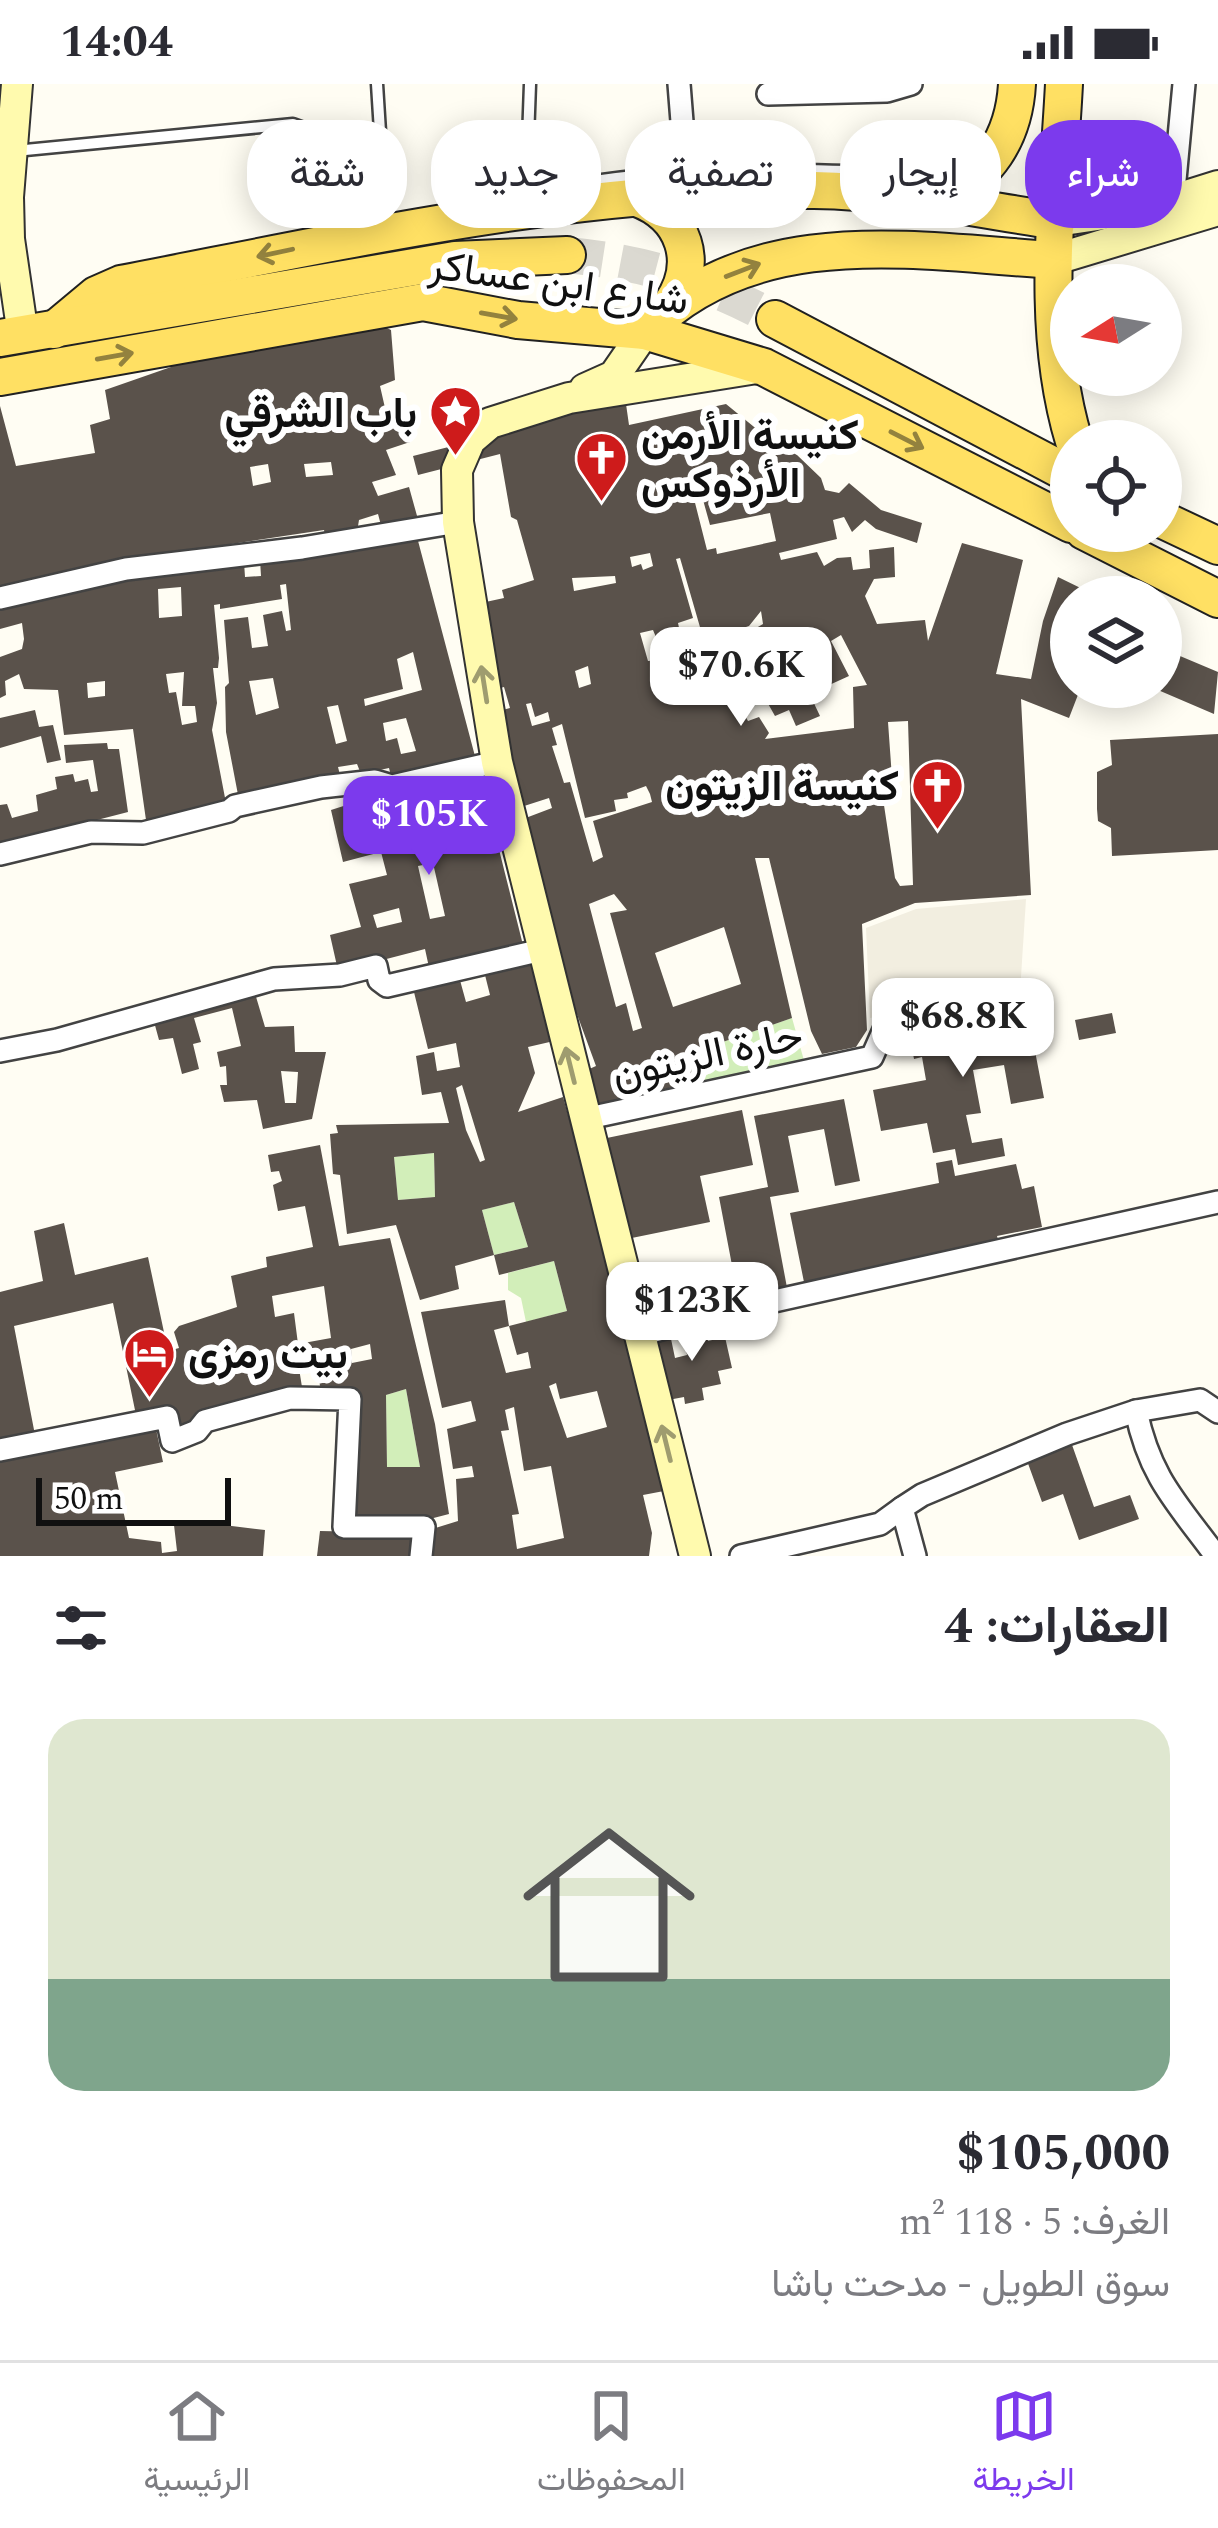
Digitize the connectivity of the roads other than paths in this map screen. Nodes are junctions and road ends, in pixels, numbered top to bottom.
1 (17, 84) edge
2 (377, 84) edge
3 (530, 84) edge
4 (679, 84) edge
5 (911, 84) edge
6 (1017, 84) edge
7 (1064, 84) edge
8 (1184, 84) edge
9 (768, 94) dead end
10 (529, 120) edge
11 (682, 120) edge
12 (1062, 120) edge
13 (1181, 120) edge
14 (1001, 149) edge
15 (12, 152) junction
16 (1218, 186) edge
17 (1182, 198) edge
18 (1218, 210) edge
19 (431, 224) edge
20 (677, 228) edge
21 (1056, 228) edge
22 (386, 231) junction
23 (350, 237) junction
24 (567, 255) tunnel mouth
25 (1053, 260) junction
26 (671, 304) junction
27 (775, 319) tunnel mouth
28 (645, 331) junction
29 (25, 334) edge
30 (764, 367) junction
31 (0, 377) edge
32 (569, 398) junction
33 (1069, 420) edge
34 (1050, 464) edge
35 (1050, 513) edge
36 (458, 522) junction
37 (1182, 529) edge
38 (1218, 546) edge
39 (1125, 552) edge
40 (0, 598) edge
41 (1218, 599) edge
42 (497, 762) junction
43 (0, 854) edge
44 (542, 950) junction
45 (891, 1014) dead end
46 (0, 1051) edge
47 (584, 1119) junction
48 (1218, 1202) edge
49 (639, 1335) junction
50 (1209, 1406) edge
51 (1136, 1411) junction
52 (0, 1450) edge
53 (902, 1508) junction
54 (421, 1556) edge
55 (695, 1556) edge
56 (741, 1556) edge
57 (915, 1556) edge
58 (1216, 1556) edge

1 - 15 street
2 - 22 lane
3 - 10 lane
4 - 11 street
5 - 9 street
6 - 14 main road
7 - 12 main road
8 - 13 street
15 - 23 lane
15 - 29 street
16 - 17 street
18 - 25 street
19 - 22 main road
20 - 26 main road
21 - 25 main road
22 - 23 main road
23 -> 29 main road
24 - 29 main road, شارع ابن عساكر
26 -> 25 main road
25 - 33 main road
26 - 28 main road
27 - 34 main road
28 - 30 main road, شارع ابن عساكر
31 -> 28 main road, شارع ابن عساكر
28 - 32 street
30 - 32 street
30 -> 35 main road, شارع ابن عساكر
32 - 36 street
36 - 40 street
42 -> 36 street
37 - 38 main road
39 - 41 main road
42 - 43 street
42 - 44 street
44 - 46 street
47 -> 44 street
45 - 47 street, حارة الزيتون
47 - 49 street
48 - 49 street
55 -> 49 street
50 - 51 street
51 - 53 street
51 - 58 street
52 - 54 street
53 - 56 street
53 - 57 street

